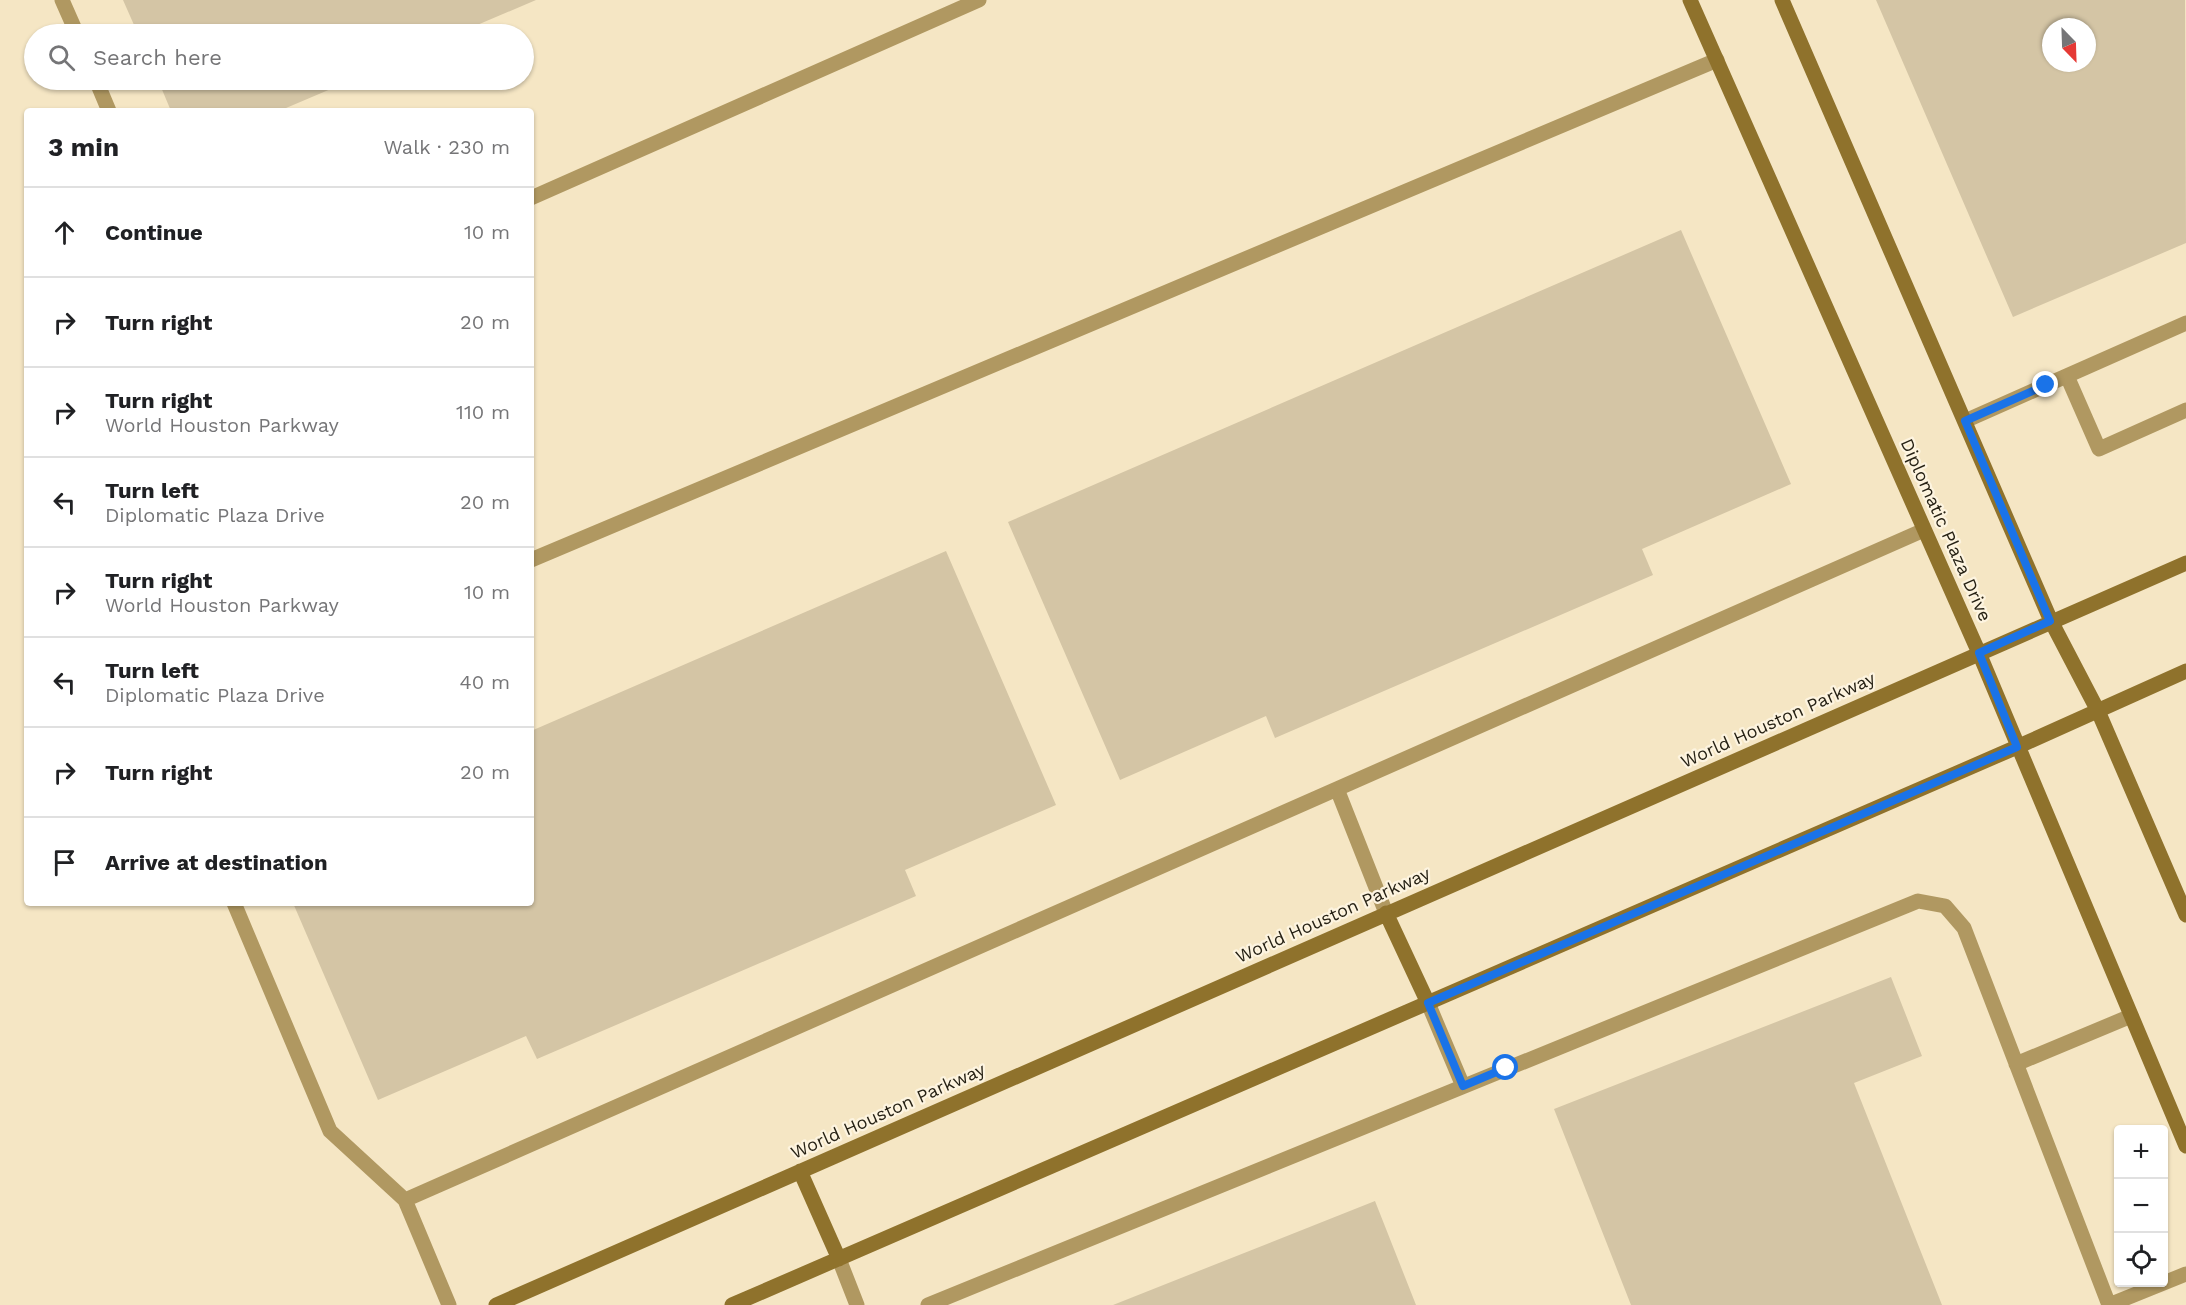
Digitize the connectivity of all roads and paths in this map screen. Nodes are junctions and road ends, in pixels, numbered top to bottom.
1 (62, 0) edge
2 (979, 0) edge
3 (1690, 0) edge
4 (1782, 0) edge
5 (73, 24) edge
6 (1717, 60) junction
7 (100, 90) edge
8 (108, 108) edge
9 (534, 197) edge
10 (2186, 322) edge
11 (2067, 375) junction
12 (2186, 410) edge
13 (1965, 421) junction
14 (1924, 530) junction
15 (534, 559) edge
16 (2186, 562) edge
17 (2050, 621) junction
18 (1979, 653) junction
19 (2186, 671) edge
20 (2098, 711) junction
21 (2017, 747) junction
22 (1337, 789) junction
23 (235, 906) edge
24 (1386, 913) junction
25 (2186, 915) edge
26 (1428, 1003) junction
27 (2131, 1016) junction
28 (2016, 1064) junction
29 (1463, 1086) junction
30 (2186, 1146) edge
31 (800, 1171) junction
32 (405, 1200) junction
33 (839, 1258) junction
34 (2186, 1274) edge
35 (449, 1305) edge
36 (496, 1305) edge
37 (732, 1305) edge
38 (857, 1305) edge
39 (928, 1305) edge

1 - 5 lane
2 - 9 lane
3 - 6 street, Diplomatic Plaza Drive
4 - 13 street
6 - 14 street, Diplomatic Plaza Drive
6 - 15 lane
7 - 8 lane
10 - 11 lane
11 - 12 lane
11 - 13 lane
13 - 17 street
14 - 18 street, Diplomatic Plaza Drive
14 - 22 lane
16 - 17 street, World Houston Parkway
17 - 18 street, World Houston Parkway
17 - 20 street
18 - 21 street, Diplomatic Plaza Drive
18 - 24 street, World Houston Parkway
19 - 20 street
20 - 21 street
20 - 25 street
21 - 26 street
21 - 27 street, Diplomatic Plaza Drive
22 - 24 lane
22 - 32 lane
23 - 32 lane
24 - 26 street
24 - 31 street, World Houston Parkway
26 - 29 lane
26 - 33 street
27 - 28 lane
27 - 30 street, Diplomatic Plaza Drive
28 - 29 lane
28 - 34 lane
29 - 39 lane
31 - 33 street
31 - 36 street, World Houston Parkway
32 - 35 lane
33 - 37 street
33 - 38 lane

